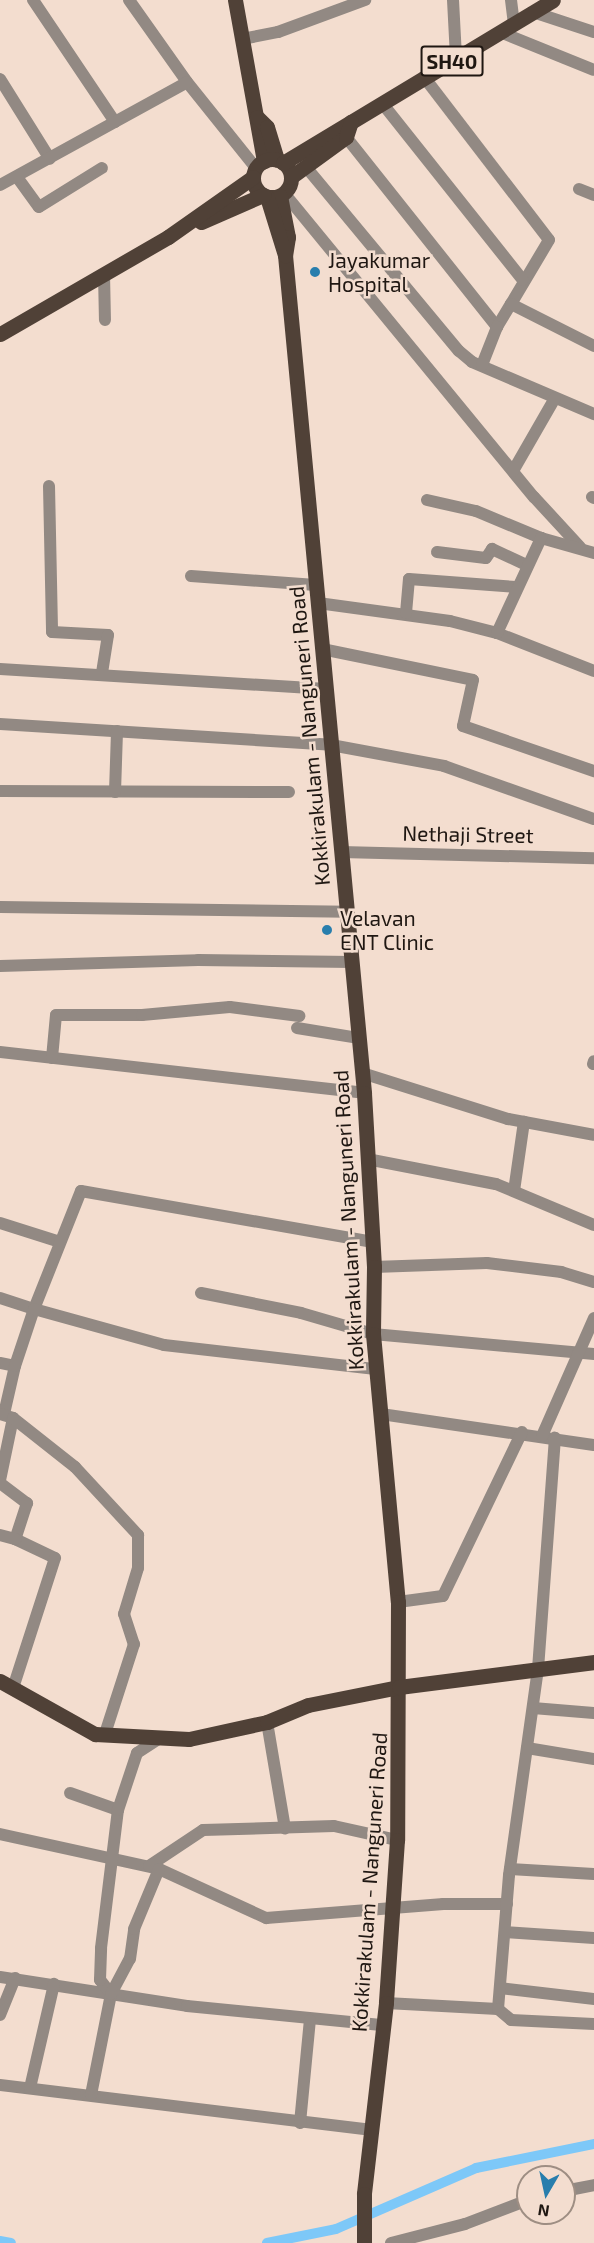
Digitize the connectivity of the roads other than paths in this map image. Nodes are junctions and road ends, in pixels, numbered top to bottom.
1 (33, 0) edge
2 (129, 0) edge
3 (235, 0) edge
4 (365, 0) edge
5 (453, 0) edge
6 (511, 0) edge
7 (553, 0) edge
8 (533, 12) junction
9 (514, 23) junction
10 (500, 32) junction
11 (594, 33) edge
12 (242, 39) junction
13 (456, 58) junction
14 (594, 70) edge
15 (424, 77) junction
16 (0, 79) edge
17 (187, 82) junction
18 (382, 103) junction
19 (115, 122) junction
20 (349, 130) junction
21 (50, 159) junction
22 (267, 166) junction
23 (306, 167) junction
24 (102, 168) dead end
25 (17, 177) junction
26 (291, 177) junction
27 (0, 185) edge
28 (579, 189) dead end
29 (273, 195) junction
30 (594, 195) edge
31 (168, 237) junction
32 (104, 274) junction
33 (523, 280) junction
34 (512, 304) junction
35 (105, 320) dead end
36 (497, 327) junction
37 (0, 334) edge
38 (593, 341) edge
39 (482, 365) junction
40 (555, 398) junction
41 (594, 414) edge
42 (513, 471) junction
43 (50, 486) dead end
44 (426, 500) dead end
45 (541, 538) junction
46 (580, 547) junction
47 (437, 552) dead end
48 (594, 553) edge
49 (527, 565) junction
50 (191, 576) dead end
51 (316, 585) junction
52 (516, 587) junction
53 (318, 603) junction
54 (406, 613) junction
55 (497, 633) junction
56 (322, 649) junction
57 (0, 669) edge
58 (594, 671) edge
59 (102, 673) junction
60 (326, 689) junction
61 (0, 724) edge
62 (117, 731) junction
63 (331, 745) junction
64 (594, 771) edge
65 (0, 791) edge
66 (115, 792) junction
67 (289, 792) dead end
68 (594, 819) edge
69 (341, 852) junction
70 (594, 858) edge
71 (0, 907) edge
72 (347, 912) junction
73 (352, 962) junction
74 (0, 966) edge
75 (359, 1038) junction
76 (0, 1052) edge
77 (52, 1058) junction
78 (362, 1073) junction
79 (364, 1093) junction
80 (524, 1122) junction
81 (594, 1135) edge
82 (367, 1159) junction
83 (514, 1191) junction
84 (0, 1223) edge
85 (594, 1225) edge
86 (60, 1242) junction
87 (372, 1242) junction
88 (374, 1267) junction
89 (594, 1282) edge
90 (201, 1293) dead end
91 (0, 1298) edge
92 (34, 1309) junction
93 (594, 1318) edge
94 (373, 1334) junction
95 (576, 1351) junction
96 (594, 1354) edge
97 (0, 1363) edge
98 (15, 1366) junction
99 (376, 1369) junction
100 (381, 1414) junction
101 (6, 1415) edge
102 (522, 1432) junction
103 (542, 1436) junction
104 (555, 1438) junction
105 (594, 1445) edge
106 (0, 1481) edge
107 (0, 1534) edge
108 (15, 1539) junction
109 (398, 1602) junction
110 (594, 1662) edge
111 (538, 1669) junction
112 (6, 1685) edge
113 (399, 1687) junction
114 (533, 1708) junction
115 (594, 1713) edge
116 (267, 1722) junction
117 (105, 1734) junction
118 (160, 1738) junction
119 (527, 1748) junction
120 (594, 1759) edge
121 (70, 1793) dead end
122 (118, 1810) junction
123 (285, 1828) junction
124 (0, 1834) edge
125 (397, 1840) junction
126 (111, 1858) junction
127 (154, 1867) junction
128 (510, 1869) junction
129 (594, 1874) edge
130 (507, 1904) junction
131 (390, 1907) junction
132 (505, 1932) junction
133 (594, 1938) edge
134 (0, 1977) edge
135 (15, 1978) junction
136 (54, 1984) junction
137 (500, 1988) junction
138 (111, 1994) junction
139 (594, 1999) edge
140 (386, 2003) junction
141 (498, 2009) junction
142 (0, 2015) edge
143 (310, 2020) junction
144 (594, 2024) edge
145 (381, 2025) junction
146 (0, 2085) edge
147 (30, 2088) junction
148 (91, 2095) junction
149 (300, 2123) junction
150 (372, 2130) junction
151 (594, 2185) edge
152 (576, 2189) edge
153 (516, 2205) edge
154 (365, 2239) edge
155 (391, 2243) edge

1 - 19 street
2 - 17 street
3 - 12 main road
4 - 12 street
5 - 13 street
6 - 9 street
7 - 8 main road, SH40
8 - 9 main road, SH40
8 - 11 street
9 - 10 main road, SH40
10 - 13 main road, SH40
10 - 14 street
12 - 22 main road
13 - 15 main road, SH40
15 - 18 main road, SH40
15 - 33 street
16 - 21 street
17 - 19 street
17 - 22 street
18 - 20 main road, SH40
18 - 33 street
19 - 21 street
20 - 22 main road, SH40
20 - 23 main road
20 - 36 street
21 - 25 street
22 - 26 main road
22 - 29 main road, Kokkirakulam - Nanguneri Road
22 - 31 main road, SH40
23 - 26 main road
23 - 39 street
24 - 25 street
25 - 27 street
26 - 29 main road
28 - 30 street
29 - 31 main road
29 - 42 street
29 - 51 main road, Kokkirakulam - Nanguneri Road
31 - 32 main road, SH40
32 - 35 street
32 - 37 main road, SH40
33 - 34 street
34 - 36 street
34 - 38 street
36 - 39 street
39 - 40 street
40 - 41 street
40 - 42 street
42 - 46 street
43 - 59 street
44 - 45 street
45 - 46 street
45 - 49 street
46 - 48 street
47 - 49 street
49 - 52 street
50 - 51 street
51 - 53 main road, Kokkirakulam - Nanguneri Road
52 - 54 street
52 - 55 street
53 - 54 street
53 - 56 main road, Kokkirakulam - Nanguneri Road
54 - 55 street
55 - 58 street
56 - 60 main road, Kokkirakulam - Nanguneri Road
56 - 64 street
57 - 59 street
59 - 60 street
60 - 63 main road, Kokkirakulam - Nanguneri Road
61 - 62 street
62 - 63 street
62 - 66 street
63 - 68 street
63 - 69 main road, Kokkirakulam - Nanguneri Road
65 - 66 street
66 - 67 street
69 - 70 street, Nethaji Street
69 - 72 main road, Kokkirakulam - Nanguneri Road
71 - 72 street
72 - 73 main road, Kokkirakulam - Nanguneri Road
73 - 74 street
73 - 75 main road, Kokkirakulam - Nanguneri Road
75 - 77 street
75 - 78 main road, Kokkirakulam - Nanguneri Road
76 - 77 street
77 - 79 street
78 - 79 main road, Kokkirakulam - Nanguneri Road
78 - 80 street
79 - 82 main road, Kokkirakulam - Nanguneri Road
80 - 81 street
80 - 83 street
82 - 83 street
82 - 87 main road, Kokkirakulam - Nanguneri Road
83 - 85 street
84 - 86 street
86 - 87 street
86 - 92 street
87 - 88 main road, Kokkirakulam - Nanguneri Road
88 - 89 street
88 - 94 main road, Kokkirakulam - Nanguneri Road
90 - 94 street
91 - 92 street
92 - 98 street
92 - 99 street
93 - 95 street
94 - 95 street
94 - 99 main road, Kokkirakulam - Nanguneri Road
95 - 96 street
95 - 103 street
97 - 98 street
98 - 101 street
99 - 100 main road, Kokkirakulam - Nanguneri Road
100 - 102 street
100 - 109 main road, Kokkirakulam - Nanguneri Road
101 - 106 street
101 - 117 street
102 - 103 street
102 - 109 street
103 - 104 street
104 - 105 street
104 - 111 street
106 - 108 street
107 - 108 street
108 - 112 street
109 - 113 main road, Kokkirakulam - Nanguneri Road
110 - 111 main road
111 - 113 main road
111 - 114 street
112 - 117 main road
113 - 116 main road
113 - 125 main road, Kokkirakulam - Nanguneri Road
114 - 115 street
114 - 119 street
116 - 118 main road
116 - 123 street
117 - 118 main road
118 - 122 street
119 - 120 street
119 - 128 street
121 - 122 street
122 - 126 street
123 - 125 street
123 - 127 street
124 - 126 street
125 - 131 main road, Kokkirakulam - Nanguneri Road
126 - 127 street
126 - 138 street
127 - 131 street
127 - 138 street
128 - 129 street
128 - 130 street
130 - 131 street
130 - 132 street
131 - 140 main road, Kokkirakulam - Nanguneri Road
132 - 133 street
132 - 137 street
134 - 135 street
135 - 136 street
135 - 142 street
136 - 138 street
136 - 147 street
137 - 139 street
137 - 141 street
138 - 143 street
138 - 148 street
140 - 141 street
140 - 145 main road, Kokkirakulam - Nanguneri Road
141 - 144 street
143 - 145 street
143 - 149 street
145 - 150 main road, Kokkirakulam - Nanguneri Road
146 - 147 street
147 - 148 street
148 - 149 street
149 - 150 street
150 - 154 main road, Kokkirakulam - Nanguneri Road
151 - 152 street
153 - 155 street

